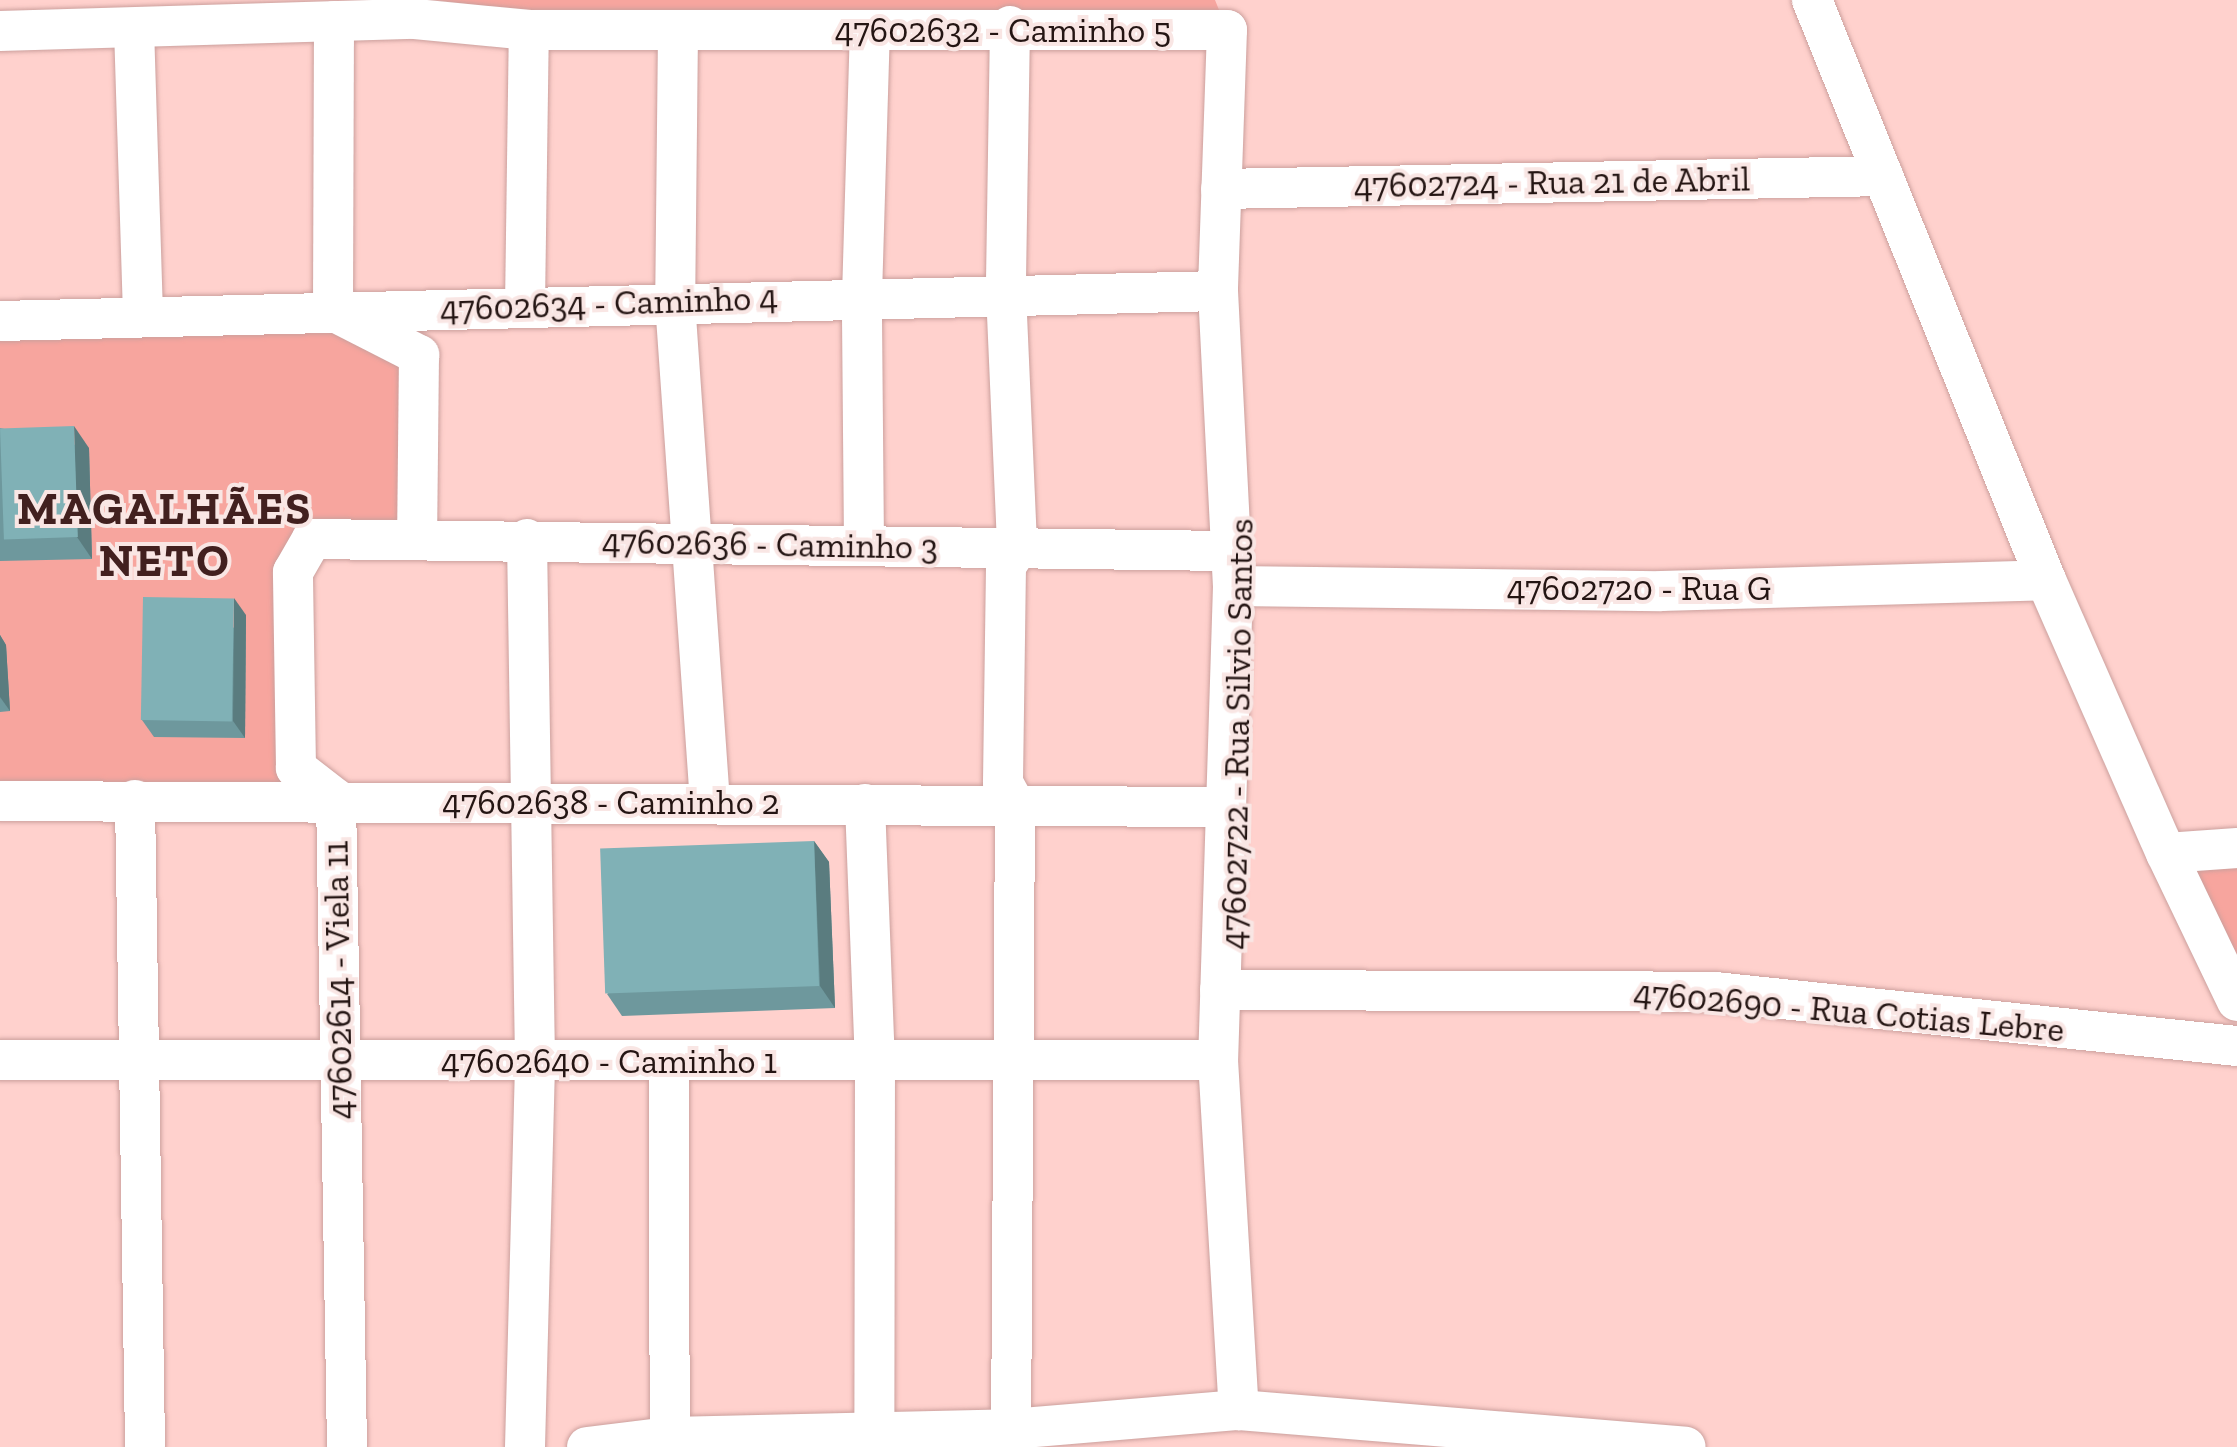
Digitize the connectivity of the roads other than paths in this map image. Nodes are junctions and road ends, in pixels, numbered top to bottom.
1 (420, 0) edge
2 (1812, 0) edge
3 (0, 13) edge
4 (1221, 15) edge
5 (159, 17) edge
6 (334, 22) junction
7 (1010, 26) junction
8 (529, 30) junction
9 (0, 31) edge
10 (678, 31) junction
11 (870, 31) junction
12 (1883, 176) junction
13 (1228, 188) junction
14 (1218, 291) junction
15 (1006, 292) junction
16 (862, 296) junction
17 (674, 302) junction
18 (525, 306) junction
19 (333, 312) junction
20 (142, 317) junction
21 (0, 321) edge
22 (417, 537) junction
23 (312, 539) joint
24 (528, 539) junction
25 (688, 542) junction
26 (864, 545) junction
27 (1016, 549) junction
28 (1236, 574) junction
29 (2046, 580) junction
30 (135, 800) junction
31 (336, 800) junction
32 (0, 801) edge
33 (533, 801) junction
34 (710, 803) junction
35 (865, 804) junction
36 (1015, 805) junction
37 (1222, 806) junction
38 (2237, 848) edge
39 (2166, 852) junction
40 (1227, 990) junction
41 (2237, 1001) edge
42 (2237, 1046) edge
43 (0, 1060) edge
44 (139, 1060) junction
45 (669, 1060) junction
46 (1218, 1060) junction
47 (339, 1061) junction
48 (534, 1061) junction
49 (875, 1061) junction
50 (1013, 1062) junction
51 (1239, 1410) junction
52 (1308, 1431) edge
53 (874, 1441) edge
54 (1004, 1441) edge
55 (670, 1442) edge
56 (145, 1447) edge
57 (347, 1447) edge
58 (525, 1447) edge
59 (588, 1447) edge
60 (1066, 1447) edge
61 (1685, 1447) edge

1 - 5 street
2 - 12 street
3 - 5 street
4 - 7 street, 47602632 - Caminho 5
4 - 13 street
5 - 6 street, 47602632 - Caminho 5
5 - 9 street, 47602632 - Caminho 5
5 - 20 street
6 - 8 street, 47602632 - Caminho 5
6 - 19 street
7 - 11 street, 47602632 - Caminho 5
7 - 15 street
8 - 10 street, 47602632 - Caminho 5
8 - 18 street
10 - 11 street, 47602632 - Caminho 5
10 - 17 street
11 - 16 street
12 - 13 street, 47602724 - Rua 21 de Abril
12 - 29 street
13 - 14 street
13 - 28 street, 47602722 - Rua Silvio Santos
14 - 15 street, 47602634 - Caminho 4
14 - 28 street
15 - 16 street, 47602634 - Caminho 4
15 - 27 street
16 - 17 street, 47602634 - Caminho 4
16 - 26 street
17 - 18 street, 47602634 - Caminho 4
17 - 25 street
18 - 19 street, 47602634 - Caminho 4
19 - 20 street, 47602634 - Caminho 4
19 - 22 street
20 - 21 street, 47602634 - Caminho 4
22 - 23 street, 47602636 - Caminho 3
22 - 24 street, 47602636 - Caminho 3
23 - 31 street, 47602614 - Viela 11
24 - 25 street, 47602636 - Caminho 3
24 - 33 street
25 - 26 street, 47602636 - Caminho 3
25 - 34 street
26 - 27 street, 47602636 - Caminho 3
27 - 28 street, 47602636 - Caminho 3
27 - 36 street
28 - 29 street, 47602720 - Rua G
28 - 37 street
28 - 40 street, 47602722 - Rua Silvio Santos
29 - 39 street
30 - 31 street, 47602638 - Caminho 2
30 - 32 street, 47602638 - Caminho 2
30 - 44 street
31 - 33 street, 47602638 - Caminho 2
31 - 47 street, 47602614 - Viela 11
33 - 34 street, 47602638 - Caminho 2
33 - 48 street
34 - 35 street, 47602638 - Caminho 2
35 - 36 street, 47602638 - Caminho 2
35 - 49 street
36 - 37 street, 47602638 - Caminho 2
36 - 50 street
37 - 40 street
38 - 39 street
39 - 41 street
40 - 42 street, 47602690 - Rua Cotias Lebre
40 - 46 street
40 - 51 street, 47602722 - Rua Silvio Santos
43 - 44 street, 47602640 - Caminho 1
44 - 47 street, 47602640 - Caminho 1
44 - 56 street
45 - 48 street, 47602640 - Caminho 1
45 - 49 street, 47602640 - Caminho 1
45 - 55 street
46 - 50 street, 47602640 - Caminho 1
46 - 51 street
47 - 48 street, 47602640 - Caminho 1
47 - 57 street, 47602614 - Viela 11
48 - 58 street
49 - 50 street, 47602640 - Caminho 1
49 - 53 street
50 - 54 street
51 - 52 street
51 - 54 street
52 - 61 street
53 - 54 street
53 - 55 street
54 - 60 street
55 - 59 street

